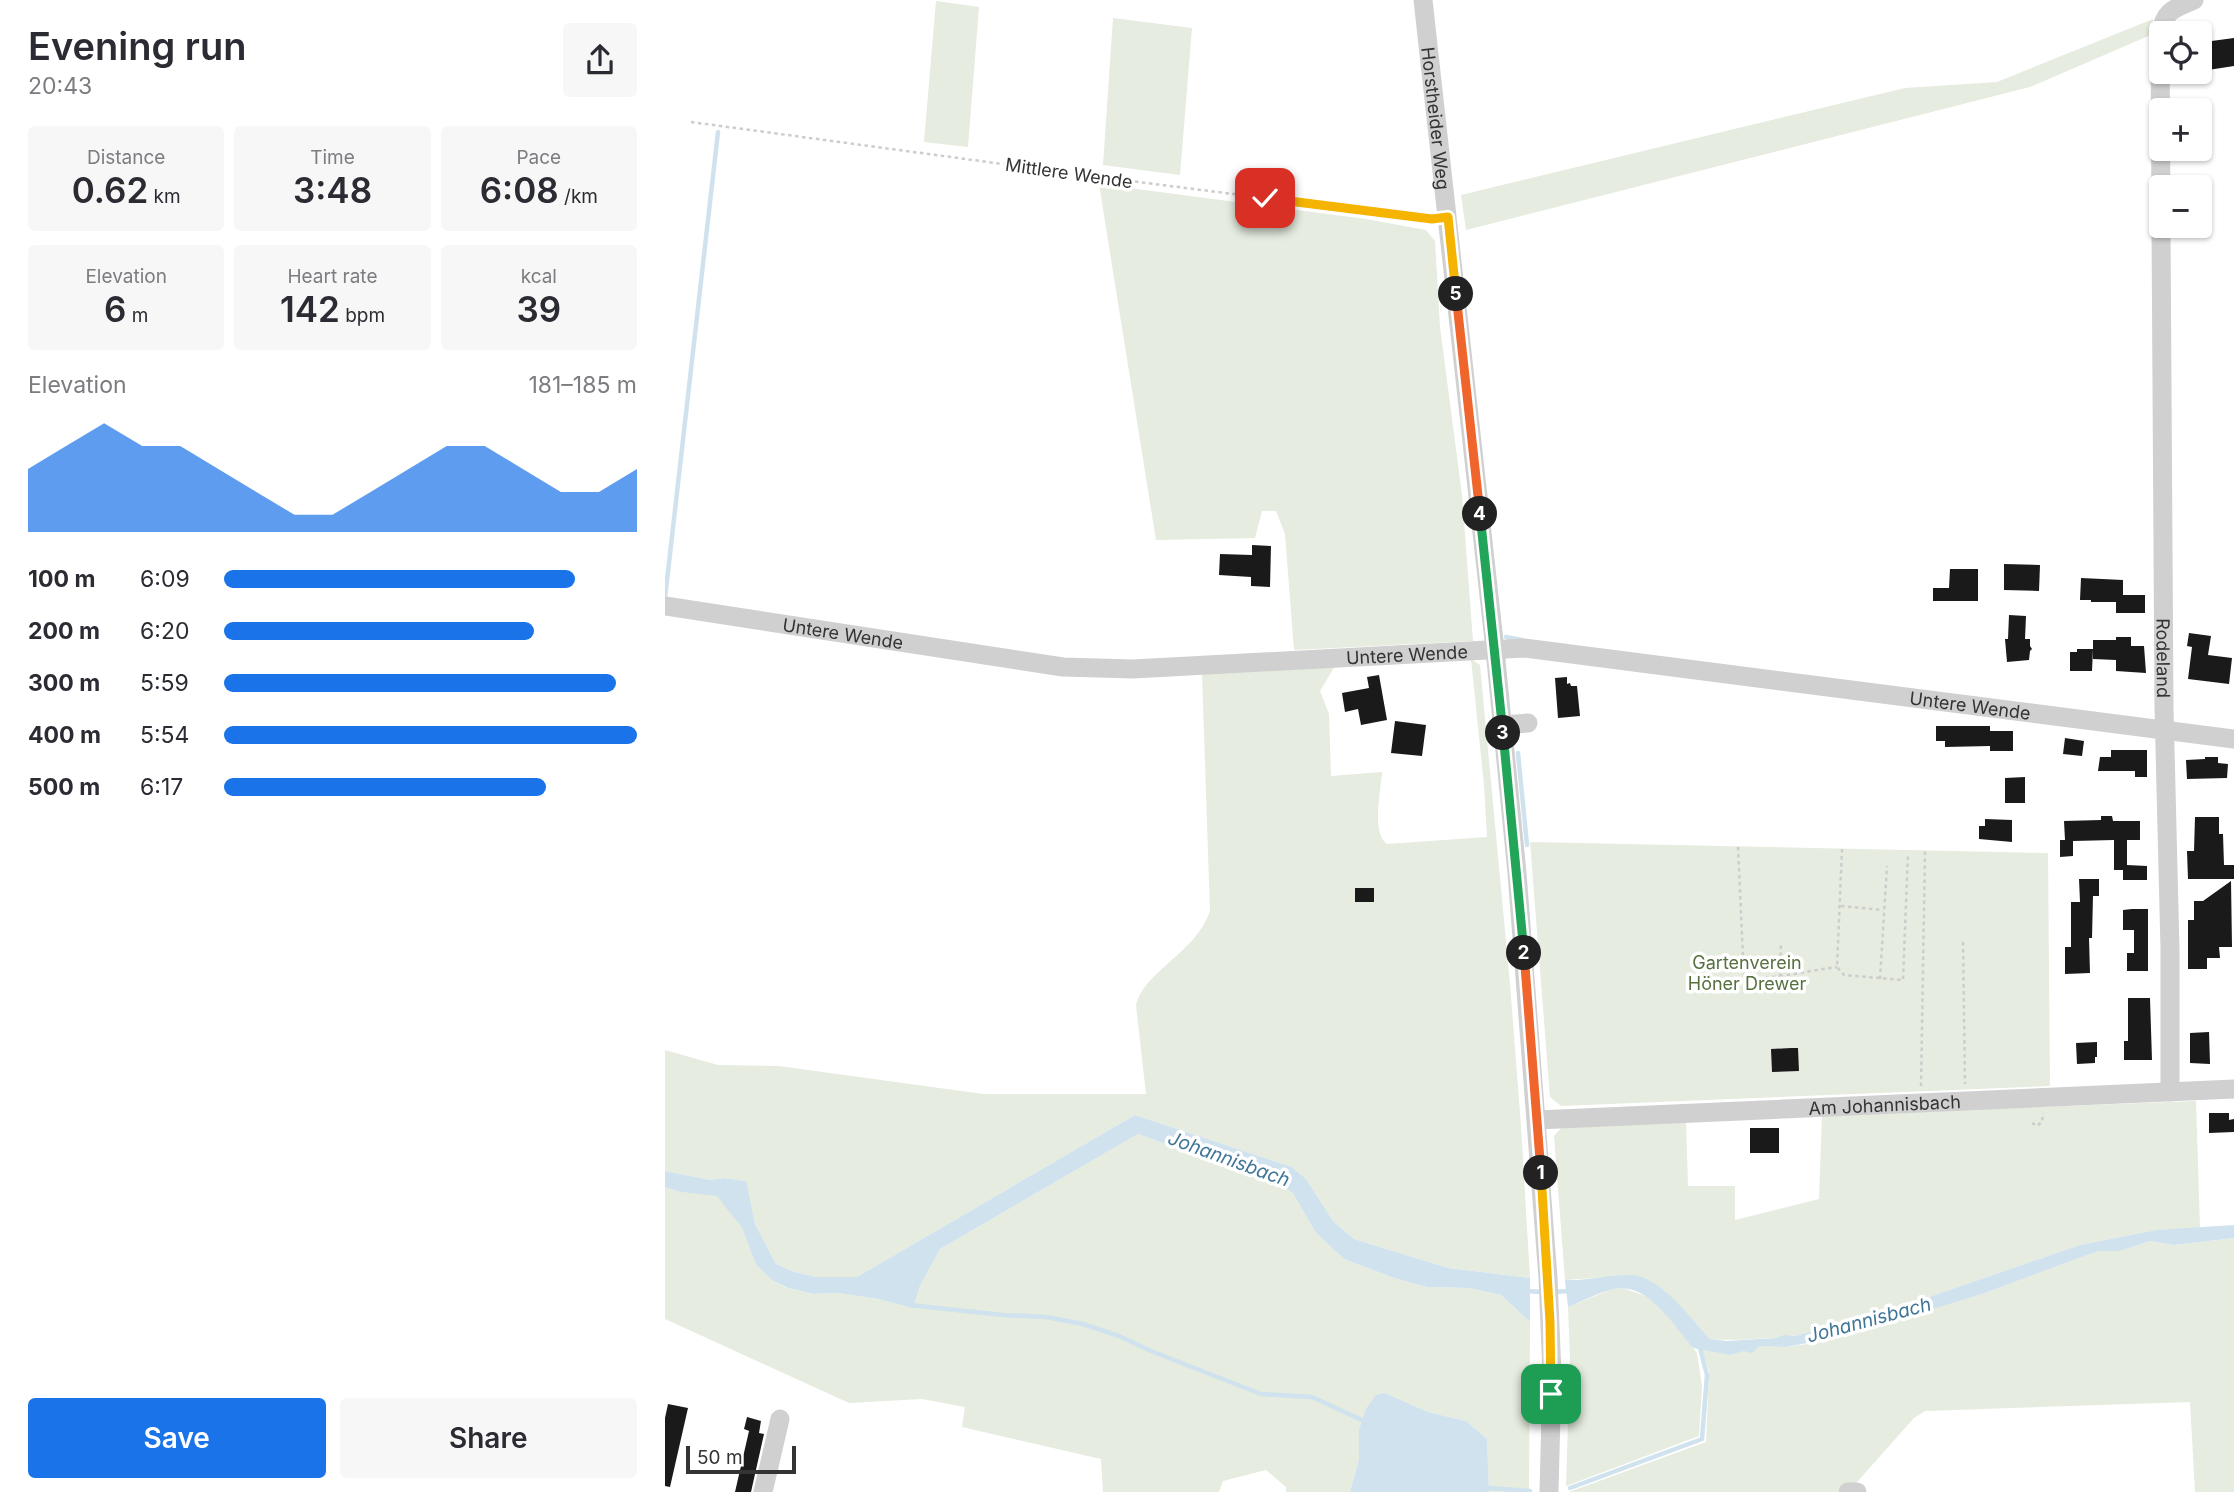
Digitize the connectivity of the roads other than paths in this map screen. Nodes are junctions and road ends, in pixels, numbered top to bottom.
1 (1423, 0) edge
2 (2195, 0) edge
3 (2161, 175) edge
4 (2161, 238) edge
5 (665, 606) edge
6 (1495, 650) junction
7 (1528, 723) dead end
8 (1502, 725) junction
9 (2165, 730) junction
10 (2234, 739) edge
11 (2234, 1089) edge
12 (2170, 1092) junction
13 (1537, 1120) junction
14 (780, 1419) dead end
15 (763, 1492) edge
16 (1549, 1492) edge
17 (1848, 1492) edge
18 (1857, 1492) edge

1 - 6 street, Horstheider Weg
2 - 3 street
4 - 9 street, Rodeland
5 - 6 street, Untere Wende
6 - 8 street, Horstheider Weg
6 - 9 street, Untere Wende
7 - 8 street
8 - 13 street, Horstheider Weg
9 - 10 street, Untere Wende
9 - 12 street, Rodeland
11 - 12 street, Am Johannisbach
12 - 13 street, Am Johannisbach
13 - 16 street, Horstheider Weg
14 - 15 street
17 - 18 street

